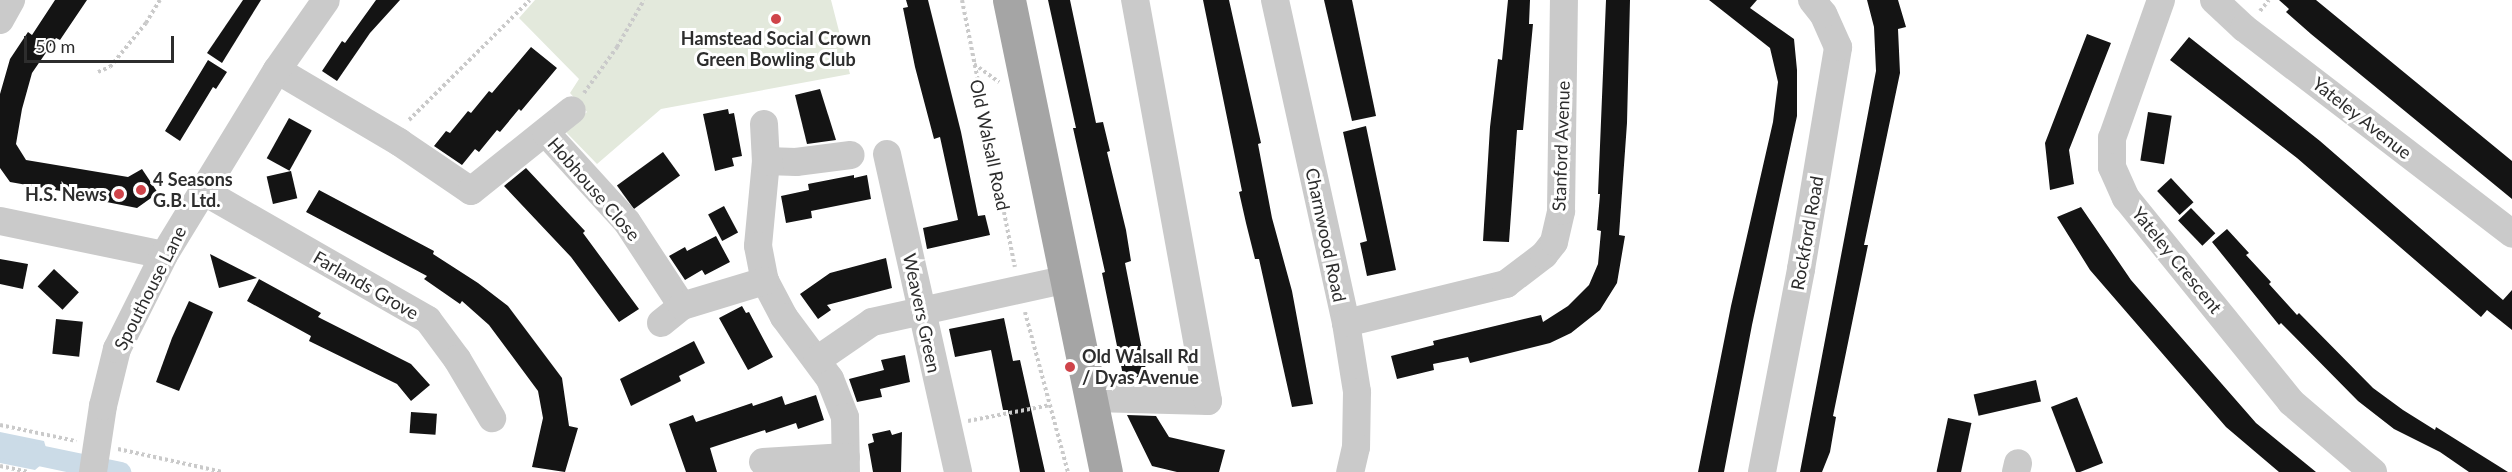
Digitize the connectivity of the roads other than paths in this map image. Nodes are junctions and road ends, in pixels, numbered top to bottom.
1 (11, 0) edge
2 (326, 0) edge
3 (1009, 0) edge
4 (1135, 0) edge
5 (1275, 0) edge
6 (1564, 0) edge
7 (1812, 0) edge
8 (2161, 0) edge
9 (2214, 0) edge
10 (0, 20) edge
11 (277, 70) junction
12 (572, 110) road end
13 (764, 124) dead end
14 (546, 133) junction
15 (887, 154) dead end
16 (851, 155) dead end
17 (766, 161) junction
18 (203, 191) junction
19 (0, 221) edge
20 (2512, 234) edge
21 (164, 255) junction
22 (1067, 279) junction
23 (765, 281) junction
24 (921, 311) junction
25 (1346, 323) junction
26 (817, 360) junction
27 (1093, 398) junction
28 (492, 418) dead end
29 (763, 462) dead end
30 (846, 464) edge
31 (93, 472) edge
32 (958, 472) edge
33 (1106, 472) edge
34 (1350, 472) edge
35 (1762, 472) edge
36 (2373, 472) edge

1 - 10 street
2 - 11 street, Spouthouse Lane
3 - 22 main road
4 - 27 street
5 - 25 street, Charnwood Road
6 - 25 street, Stanford Avenue
7 - 35 street, Rockford Road
8 - 36 street, Yateley Crescent
9 - 20 street, Yateley Avenue
11 - 14 street, Hobhouse Close
11 - 18 street, Spouthouse Lane
12 - 14 street, Hobhouse Close
13 - 17 street
14 - 23 street, Hobhouse Close
15 - 24 street, Weavers Green
16 - 17 street
17 - 23 street
18 - 21 street, Spouthouse Lane
18 - 28 street, Farlands Grove
19 - 21 street
21 - 31 street, Spouthouse Lane
22 - 24 street
22 - 27 main road
23 - 26 street
24 - 26 street
24 - 32 street, Weavers Green
25 - 34 street, Charnwood Road
26 - 30 street
27 - 33 main road
29 - 30 street

